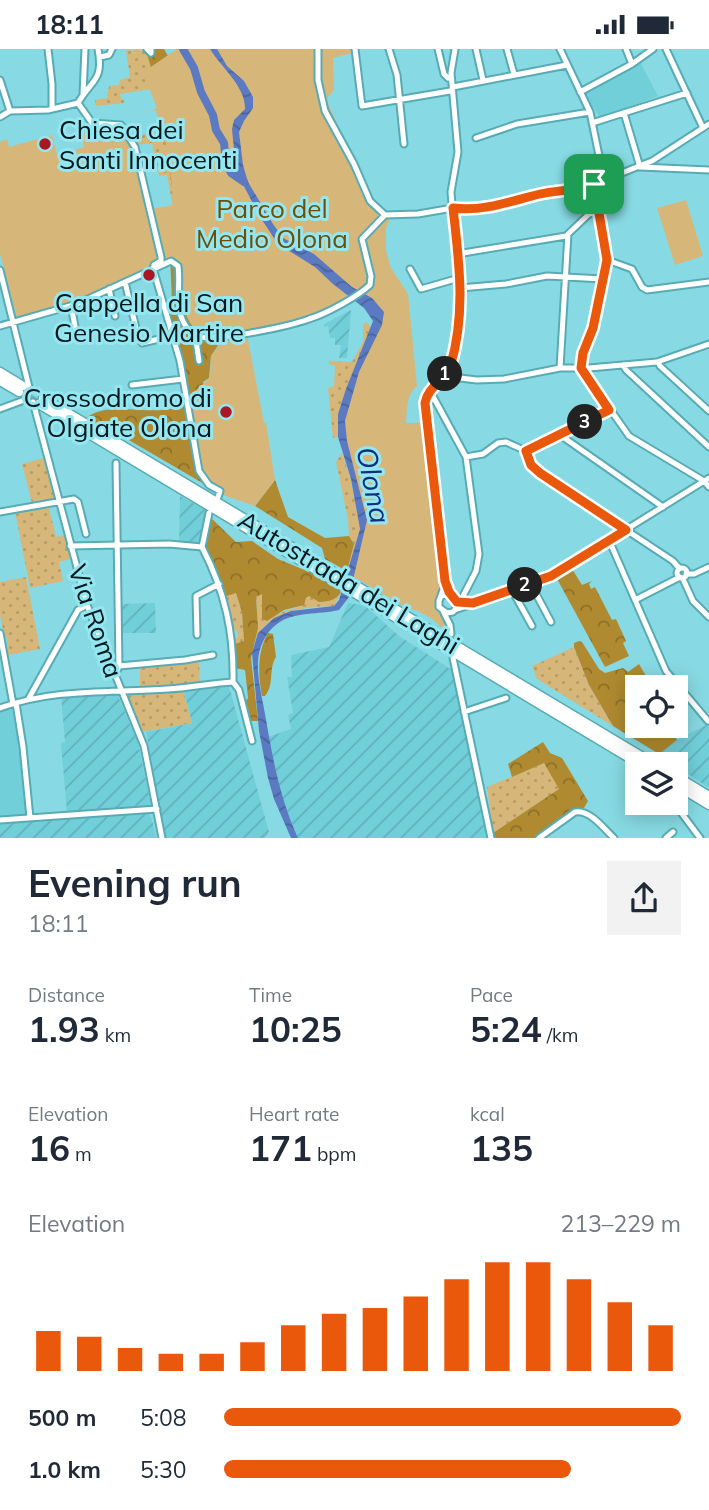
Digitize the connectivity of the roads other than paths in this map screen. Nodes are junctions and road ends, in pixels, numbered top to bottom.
1 (48, 49) edge
2 (85, 49) edge
3 (98, 49) edge
4 (112, 49) edge
5 (318, 49) edge
6 (355, 49) edge
7 (389, 49) edge
8 (438, 49) edge
9 (476, 49) edge
10 (508, 49) edge
11 (560, 49) edge
12 (626, 49) edge
13 (653, 49) edge
14 (666, 49) edge
15 (100, 57) junction
16 (441, 60) junction
17 (449, 63) junction
18 (632, 64) junction
19 (567, 65) junction
20 (514, 74) junction
21 (448, 78) junction
22 (0, 80) edge
23 (483, 80) junction
24 (452, 89) junction
25 (580, 92) junction
26 (687, 93) junction
27 (83, 94) junction
28 (401, 101) junction
29 (78, 103) junction
30 (50, 110) junction
31 (9, 112) junction
32 (590, 112) junction
33 (624, 113) junction
34 (0, 117) edge
35 (592, 123) junction
36 (706, 126) edge
37 (476, 138) dead end
38 (404, 144) dead end
39 (652, 161) junction
40 (640, 167) junction
41 (656, 169) junction
42 (709, 170) edge
43 (604, 180) junction
44 (594, 184) junction
45 (584, 188) junction
46 (451, 194) junction
47 (594, 199) junction
48 (453, 208) junction
49 (443, 210) junction
50 (599, 211) junction
51 (385, 215) junction
52 (568, 234) junction
53 (457, 254) junction
54 (607, 260) junction
55 (153, 268) junction
56 (410, 269) dead end
57 (0, 270) edge
58 (566, 277) junction
59 (459, 278) junction
60 (603, 279) junction
61 (1, 280) edge
62 (125, 282) junction
63 (709, 282) edge
64 (460, 288) junction
65 (109, 289) junction
66 (71, 306) junction
67 (115, 316) dead end
68 (13, 322) junction
69 (0, 326) edge
70 (136, 328) dead end
71 (77, 336) dead end
72 (172, 336) junction
73 (197, 336) junction
74 (142, 343) dead end
75 (709, 344) edge
76 (199, 361) dead end
77 (658, 362) junction
78 (624, 365) junction
79 (560, 368) junction
80 (581, 368) junction
81 (0, 372) edge
82 (443, 376) junction
83 (183, 379) junction
84 (0, 381) edge
85 (132, 385) dead end
86 (429, 389) junction
87 (24, 390) junction
88 (35, 401) junction
89 (0, 409) edge
90 (609, 410) junction
91 (709, 411) edge
92 (560, 435) junction
93 (709, 447) edge
94 (526, 451) junction
95 (466, 457) junction
96 (116, 463) dead end
97 (707, 482) edge
98 (218, 497) dead end
99 (59, 501) junction
100 (663, 507) junction
101 (0, 512) edge
102 (209, 513) dead end
103 (626, 530) junction
104 (86, 534) dead end
105 (609, 540) junction
106 (117, 545) junction
107 (70, 546) junction
108 (202, 547) junction
109 (709, 568) edge
110 (683, 577) junction
111 (445, 581) junction
112 (533, 583) junction
113 (219, 584) junction
114 (512, 590) junction
115 (363, 594) junction
116 (442, 596) junction
117 (454, 598) junction
118 (635, 600) junction
119 (473, 603) junction
120 (87, 605) junction
121 (455, 610) junction
122 (443, 611) junction
123 (709, 617) edge
124 (551, 622) dead end
125 (450, 625) junction
126 (532, 626) dead end
127 (0, 633) edge
128 (451, 634) dead end
129 (197, 635) dead end
130 (213, 655) dead end
131 (454, 658) dead end
132 (119, 666) junction
133 (115, 676) junction
134 (233, 682) junction
135 (121, 690) junction
136 (29, 698) junction
137 (506, 698) dead end
138 (14, 703) junction
139 (0, 708) edge
140 (464, 712) junction
141 (708, 721) edge
142 (252, 741) dead end
143 (634, 752) edge
144 (625, 755) edge
145 (688, 783) edge
146 (688, 792) edge
147 (709, 796) edge
148 (709, 805) edge
149 (157, 809) junction
150 (683, 815) edge
151 (30, 818) junction
152 (0, 820) edge
153 (673, 832) dead end
154 (162, 838) edge
155 (491, 838) edge
156 (539, 838) edge
157 (614, 838) edge
158 (666, 838) edge
159 (700, 838) edge

1 - 30 street
2 - 27 street
3 - 15 street
4 - 15 street
5 - 51 street
6 - 28 street
7 - 28 street
8 - 16 street
9 - 23 street
10 - 20 street
11 - 19 street
12 - 18 street
13 - 18 street
14 - 26 street
15 - 27 street
16 - 17 street
16 - 21 street
17 - 21 street
17 - 24 street
18 - 25 street
19 - 20 street
19 - 25 street
20 - 23 street
21 - 24 street
22 - 31 street
23 - 24 street
24 - 28 street
24 - 46 street
25 - 32 street
26 - 33 street
26 - 36 street
27 - 29 street
28 - 38 street
29 - 30 street
29 - 55 street
30 - 31 street
31 - 34 street
32 - 35 street
32 - 37 street
33 - 35 street
33 - 40 street
35 - 43 street
36 - 39 street
39 - 40 street
39 - 41 street
40 - 41 street
40 - 43 street
41 - 42 street
43 - 44 street
44 - 45 street
44 - 47 street
45 - 47 street
45 - 48 street
46 - 48 street
46 - 49 street
47 - 50 street
48 - 49 street
48 - 53 street
49 - 51 street
50 - 52 street
50 - 54 street
51 - 73 street
52 - 53 street
52 - 58 street
53 - 59 street
54 - 60 street
54 - 63 street
55 - 62 street
55 - 72 street
55 - 73 street
56 - 59 street
57 - 61 street
58 - 60 street
58 - 64 street
58 - 79 street
59 - 64 street
60 - 80 street
61 - 68 street
62 - 65 street
62 - 70 street
64 - 82 street
65 - 66 street
65 - 67 street
66 - 68 street
66 - 71 street
68 - 69 street
68 - 87 street
72 - 74 street
72 - 83 street
73 - 76 street
75 - 77 street
77 - 78 street
77 - 91 street
78 - 80 street
78 - 93 street
79 - 80 street
79 - 82 street
80 - 90 street
81 - 87 highway
82 - 86 street
83 - 85 street
83 - 98 street
84 - 87 highway
86 - 95 street
86 - 111 street
87 - 88 street, Via Roma
88 - 89 street
88 - 99 street, Via Roma
88 - 115 highway, Autostrada dei Laghi
90 - 92 street
90 - 97 street
92 - 94 street
92 - 100 street
94 - 95 street
94 - 103 street
95 - 117 street
96 - 106 street
97 - 100 street
99 - 101 street
99 - 104 street
99 - 107 street, Via Roma
100 - 103 street
102 - 108 street
103 - 105 street
103 - 110 street
105 - 112 street
105 - 118 street
106 - 107 street
106 - 108 street
106 - 132 street
107 - 120 street, Via Roma
108 - 113 street
109 - 110 street
110 - 118 street
110 - 123 street
111 - 116 street
111 - 117 street
112 - 114 street
112 - 124 street
113 - 129 street
113 - 134 street
114 - 119 street
114 - 126 street
115 - 143 highway, Autostrada dei Laghi
115 - 144 highway, Autostrada dei Laghi
116 - 117 street
116 - 122 street
117 - 119 street
117 - 121 street
118 - 141 street
119 - 121 street
120 - 133 street, Via Roma
120 - 136 street
121 - 122 street
121 - 125 street
122 - 125 street
125 - 128 street
127 - 138 street
130 - 132 street
131 - 140 street
132 - 133 street
133 - 135 street, Via Roma
134 - 135 street
134 - 142 street
135 - 136 street
135 - 149 street, Via Roma
136 - 138 street
137 - 140 street
138 - 139 street
138 - 151 street
140 - 155 street
145 - 147 highway
146 - 148 highway
149 - 151 street
149 - 154 street, Via Roma
150 - 159 street
151 - 152 street
153 - 158 street
156 - 157 street

